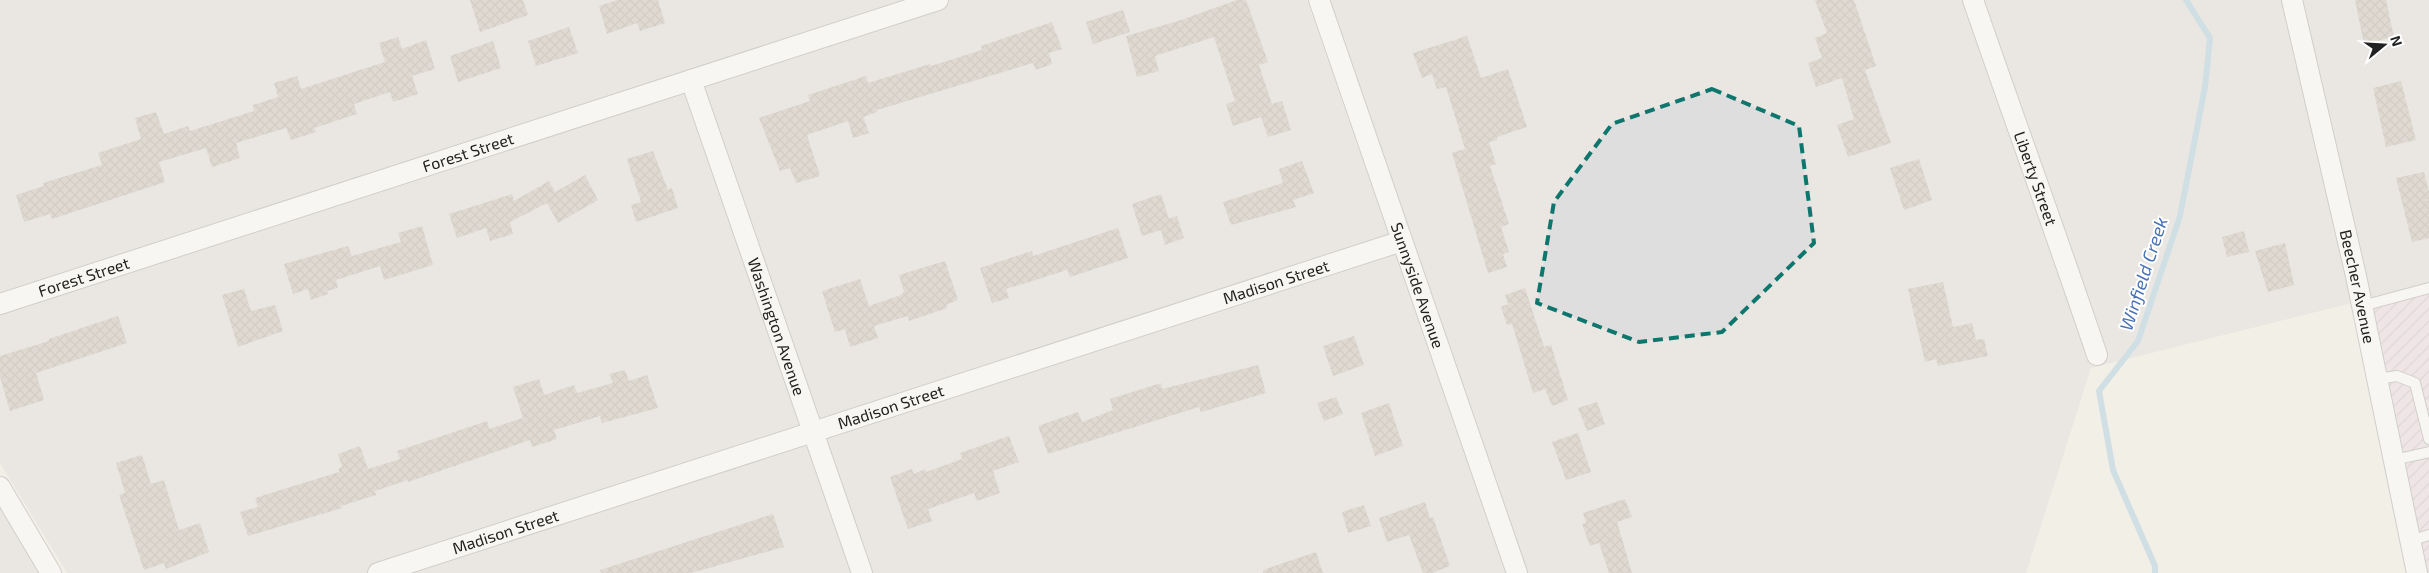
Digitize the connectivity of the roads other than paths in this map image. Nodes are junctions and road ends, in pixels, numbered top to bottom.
1 (938, 0) edge
2 (1319, 0) edge
3 (1973, 0) edge
4 (2292, 0) edge
5 (691, 80) junction
6 (1402, 242) junction
7 (2429, 288) edge
8 (0, 304) edge
9 (2362, 306) junction
10 (2096, 355) dead end
11 (2377, 379) junction
12 (814, 431) junction
13 (2429, 439) edge
14 (2429, 452) edge
15 (2394, 460) junction
16 (0, 487) edge
17 (2429, 535) edge
18 (2410, 541) junction
19 (51, 573) edge
20 (378, 573) edge
21 (862, 573) edge
22 (1517, 573) edge
23 (2417, 573) edge

1 - 5 street, Forest Street
2 - 6 street, Sunnyside Avenue
3 - 10 street, Liberty Street
4 - 9 street, Beecher Avenue
5 - 8 street, Forest Street
5 - 12 street, Washington Avenue
6 - 12 street, Madison Street
6 - 22 street, Sunnyside Avenue
7 - 9 lane
9 - 11 street, Beecher Avenue
11 - 13 lane
11 - 15 street, Beecher Avenue
12 - 20 street, Madison Street
12 - 21 street, Washington Avenue
14 - 15 lane
15 - 18 street, Beecher Avenue
16 - 19 street
17 - 18 lane
18 - 23 street, Beecher Avenue

